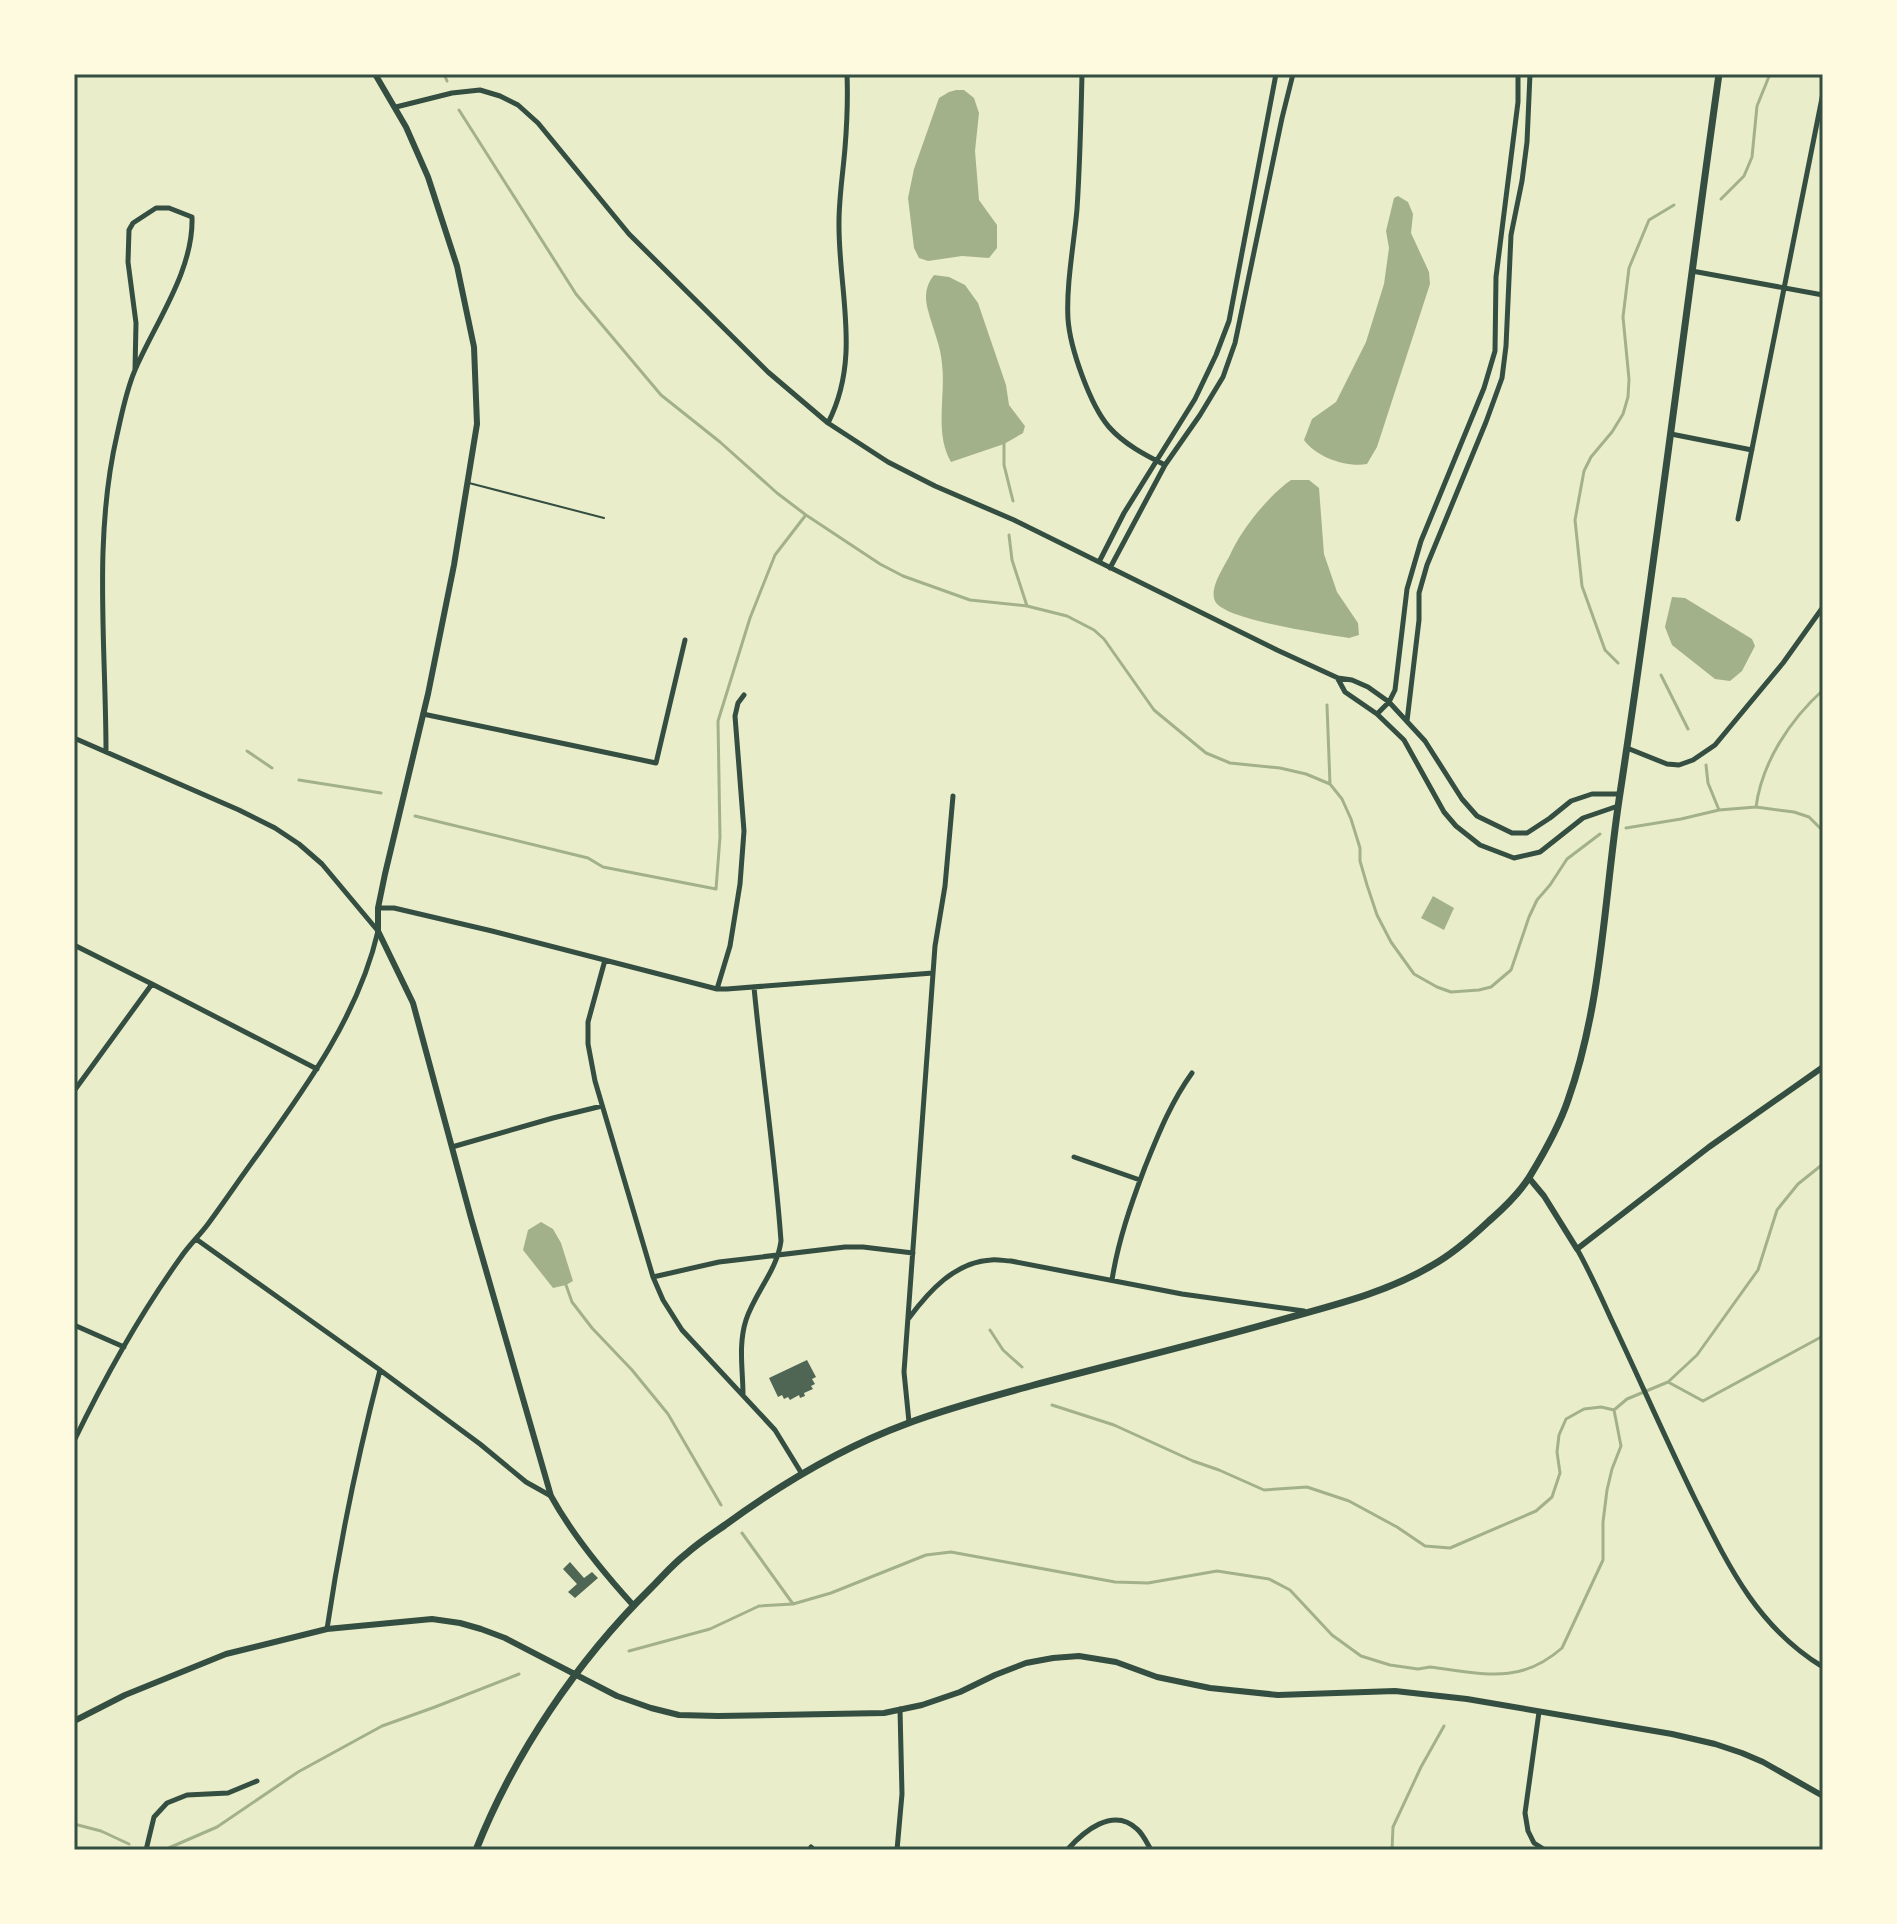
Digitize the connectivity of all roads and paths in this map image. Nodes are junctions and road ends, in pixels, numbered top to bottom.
1 (375, 74) edge
2 (847, 74) edge
3 (1082, 74) edge
4 (1276, 74) edge
5 (1293, 74) edge
6 (1518, 74) edge
7 (1530, 74) edge
8 (1719, 74) edge
9 (1823, 93) edge
10 (1518, 102) junction
11 (1529, 104) junction
12 (396, 107) junction
13 (1268, 116) junction
14 (1282, 118) junction
15 (1515, 126) junction
16 (1528, 128) junction
17 (1509, 179) junction
18 (1522, 181) junction
19 (1239, 266) junction
20 (1251, 268) junction
21 (1692, 271) junction
22 (1783, 287) junction
23 (1496, 289) junction
24 (1509, 290) junction
25 (1823, 295) edge
26 (1229, 321) junction
27 (1240, 323) junction
28 (1495, 327) junction
29 (1507, 327) junction
30 (135, 370) junction
31 (1483, 392) junction
32 (1495, 397) junction
33 (828, 423) junction
34 (1671, 434) junction
35 (1463, 439) junction
36 (1476, 446) junction
37 (1752, 450) junction
38 (1157, 461) junction
39 (1165, 465) junction
40 (468, 483) junction
41 (604, 518) dead end
42 (1738, 519) dead end
43 (1423, 536) junction
44 (1436, 543) junction
45 (1099, 562) junction
46 (1110, 568) junction
47 (1407, 589) junction
48 (1419, 593) junction
49 (1823, 607) edge
50 (685, 640) dead end
51 (1338, 678) junction
52 (744, 695) dead end
53 (1389, 702) junction
54 (423, 714) junction
55 (1377, 714) junction
56 (1406, 722) junction
57 (75, 740) edge
58 (1627, 748) junction
59 (106, 752) junction
60 (1620, 794) junction
61 (953, 796) dead end
62 (1618, 806) junction
63 (378, 908) junction
64 (378, 931) junction
65 (74, 945) edge
66 (605, 960) junction
67 (933, 973) junction
68 (152, 984) junction
69 (754, 987) junction
70 (717, 989) junction
71 (1823, 1067) edge
72 (317, 1069) junction
73 (1192, 1073) dead end
74 (74, 1091) edge
75 (602, 1106) junction
76 (452, 1147) junction
77 (1074, 1157) dead end
78 (1529, 1178) junction
79 (1140, 1180) junction
80 (196, 1239) junction
81 (1577, 1249) junction
82 (913, 1253) junction
83 (779, 1255) junction
84 (653, 1277) junction
85 (1112, 1280) junction
86 (1310, 1312) junction
87 (909, 1319) junction
88 (74, 1325) edge
89 (124, 1347) junction
90 (380, 1370) junction
91 (743, 1395) junction
92 (909, 1422) junction
93 (74, 1441) edge
94 (802, 1474) junction
95 (551, 1496) junction
96 (633, 1605) junction
97 (327, 1629) junction
98 (1823, 1667) edge
99 (574, 1675) junction
100 (900, 1709) junction
101 (1539, 1712) junction
102 (74, 1721) edge
103 (257, 1781) dead end
104 (1823, 1796) edge
105 (146, 1850) edge
106 (476, 1850) edge
107 (897, 1850) edge
108 (1067, 1850) edge
109 (1151, 1850) edge
110 (1545, 1850) edge

1 - 12 street
2 - 33 street
3 - 38 street
4 - 13 street
5 - 14 street
6 - 10 street
7 - 11 street
8 - 21 main road
9 - 22 street
10 - 11 street
10 - 15 street
11 - 16 street
12 - 33 street
12 - 40 street
13 - 14 street
13 - 19 street
14 - 20 street
15 - 16 street
15 - 17 street
16 - 18 street
17 - 18 street
17 - 23 street
18 - 24 street
19 - 20 street
19 - 26 street
20 - 27 street
21 - 22 street
21 - 34 main road
22 - 25 street
22 - 37 street
23 - 24 street
23 - 28 street
24 - 29 street
26 - 27 street
26 - 38 street
27 - 39 street
28 - 29 street
28 - 31 street
29 - 32 street
30 - 30 street
30 - 59 street
31 - 32 street
31 - 35 street
32 - 36 street
33 - 45 street
34 - 37 street
34 - 58 main road
35 - 36 street
35 - 43 street
36 - 44 street
37 - 42 street
38 - 39 street
38 - 45 street
39 - 46 street
40 - 41 lane
40 - 54 street
43 - 44 street
43 - 47 street
44 - 48 street
45 - 46 street
46 - 51 street
47 - 48 street
47 - 53 street
48 - 56 street
49 - 58 street
50 - 54 street
51 - 53 street
51 - 55 street
52 - 70 street
53 - 55 street
53 - 56 street
54 - 63 street
55 - 62 street
56 - 60 street
57 - 59 street
58 - 60 main road
59 - 64 street
60 - 62 main road
61 - 67 street
62 - 78 main road
63 - 64 street
63 - 66 street
64 - 72 street
64 - 76 street
65 - 68 street
66 - 70 street
66 - 75 street
67 - 69 street
67 - 82 street
68 - 72 street
68 - 74 street
69 - 70 street
69 - 83 street
71 - 81 street
72 - 80 street
73 - 79 street
75 - 76 street
75 - 84 street
76 - 95 street
77 - 79 street
78 - 81 street
78 - 86 main road
79 - 85 street
80 - 89 street
80 - 90 street
81 - 98 street
82 - 83 street
82 - 87 street
83 - 84 street
83 - 91 street
84 - 91 street
85 - 86 street
85 - 87 street
86 - 92 main road
87 - 92 street
88 - 89 street
89 - 93 street
90 - 95 street
90 - 97 street
91 - 94 street
92 - 94 main road
94 - 96 main road
95 - 96 street
96 - 99 main road
97 - 99 street
97 - 102 street
99 - 100 street
99 - 106 main road
100 - 101 street
100 - 107 street
101 - 104 street
101 - 110 street
103 - 105 street
108 - 109 street

